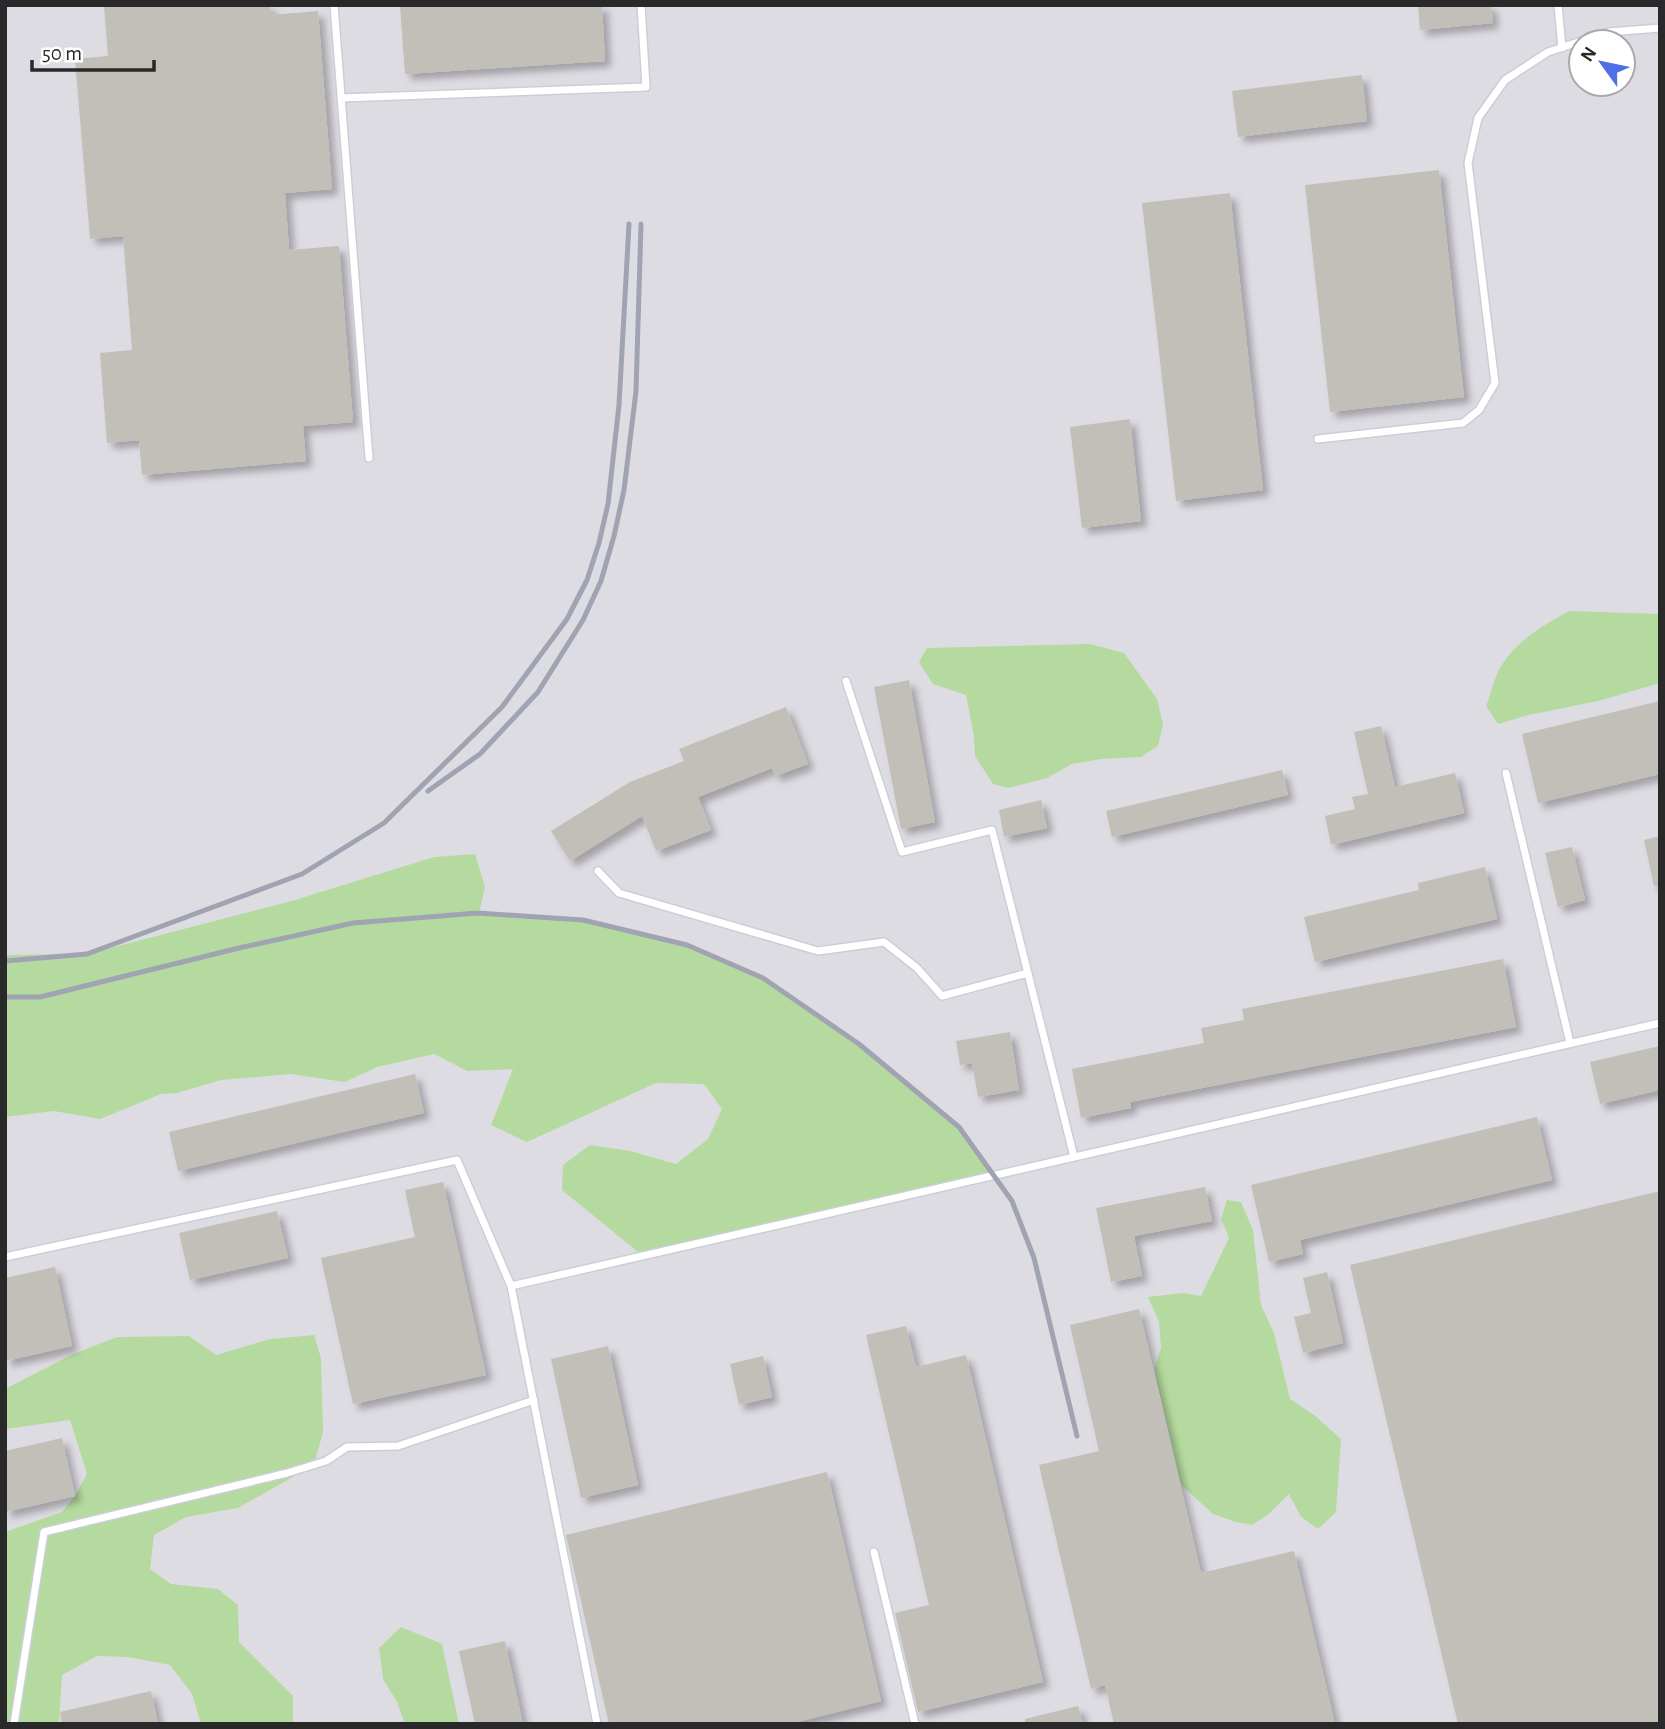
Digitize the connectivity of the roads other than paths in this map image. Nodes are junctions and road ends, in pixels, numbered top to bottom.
1 (334, 5) edge
2 (641, 5) edge
3 (1558, 5) edge
4 (1660, 28) edge
5 (1562, 48) junction
6 (341, 98) junction
7 (1318, 439) dead end
8 (369, 458) dead end
9 (846, 681) dead end
10 (1506, 773) dead end
11 (598, 872) dead end
12 (1028, 973) junction
13 (1660, 1023) edge
14 (1570, 1043) junction
15 (1074, 1157) junction
16 (5, 1257) edge
17 (511, 1286) junction
18 (534, 1401) junction
19 (874, 1552) dead end
20 (14, 1724) edge
21 (597, 1724) edge
22 (915, 1724) edge

1 - 6 lane
2 - 6 lane
3 - 5 lane
4 - 5 lane
5 - 7 lane
6 - 8 lane
9 - 12 lane
10 - 14 lane
11 - 12 lane
12 - 15 lane
13 - 14 lane
14 - 15 lane
15 - 17 lane
16 - 17 lane
17 - 18 lane
18 - 20 lane
18 - 21 lane
19 - 22 lane

